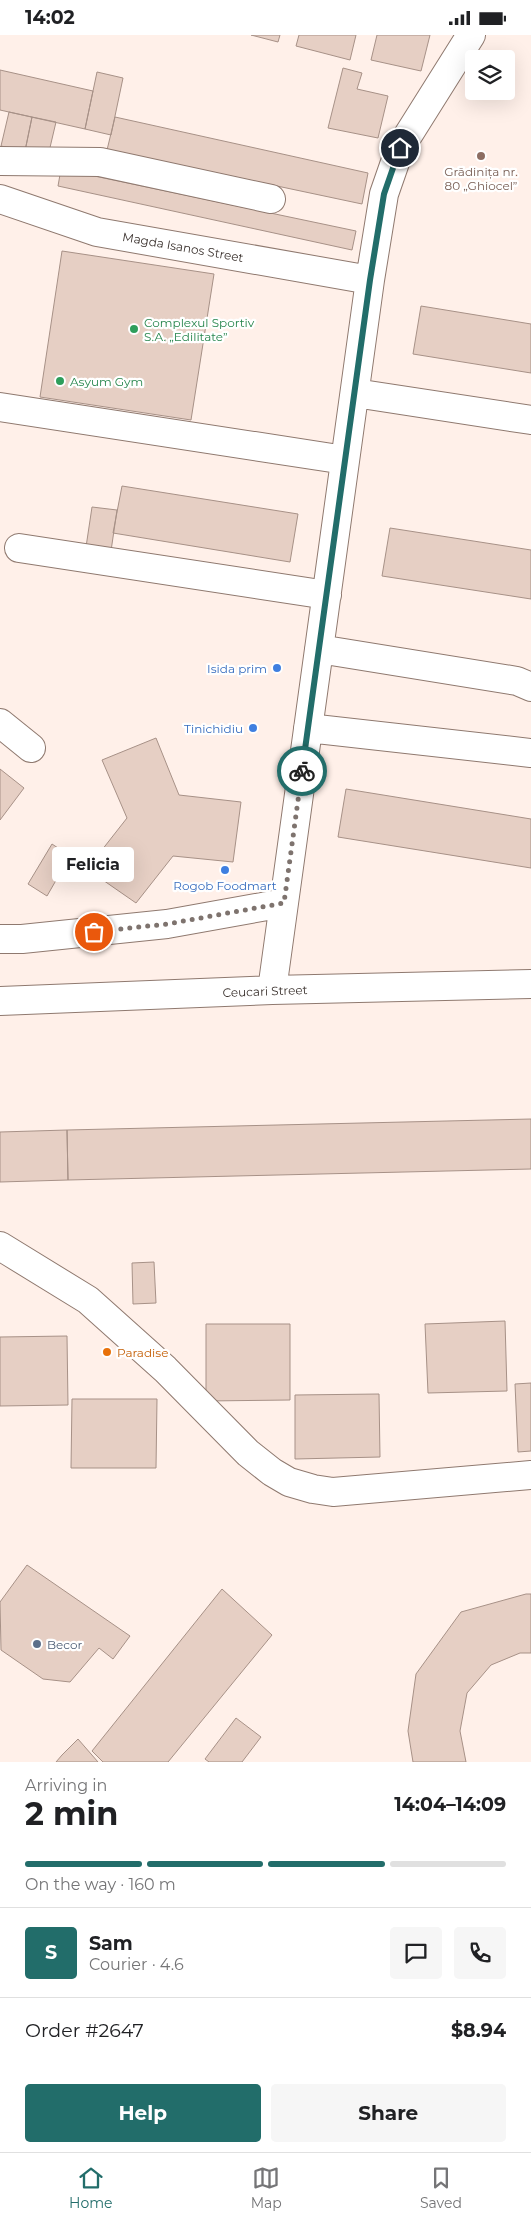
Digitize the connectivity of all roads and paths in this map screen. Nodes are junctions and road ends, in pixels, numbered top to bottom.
1 (471, 35) edge
2 (0, 161) edge
3 (0, 199) edge
4 (271, 199) dead end
5 (370, 280) junction
6 (355, 393) junction
7 (0, 407) edge
8 (531, 420) edge
9 (346, 460) junction
10 (19, 549) dead end
11 (327, 595) junction
12 (320, 649) junction
13 (531, 687) edge
14 (0, 723) edge
15 (308, 728) junction
16 (31, 748) dead end
17 (531, 753) edge
18 (284, 903) junction
19 (0, 939) edge
20 (531, 985) edge
21 (272, 990) junction
22 (0, 1001) edge
23 (0, 1246) edge
24 (531, 1475) edge

1 - 5 street
2 - 4 street
3 - 5 street, Magda Isanos Street
5 - 6 street
6 - 8 street
6 - 9 street
7 - 9 street
9 - 11 street
10 - 11 street
11 - 12 street
12 - 13 street
12 - 15 street
14 - 16 street
15 - 17 street
15 - 18 street
18 - 19 street
18 - 21 street
20 - 21 street, Ceucari Street
21 - 22 street, Ceucari Street
23 - 24 street

